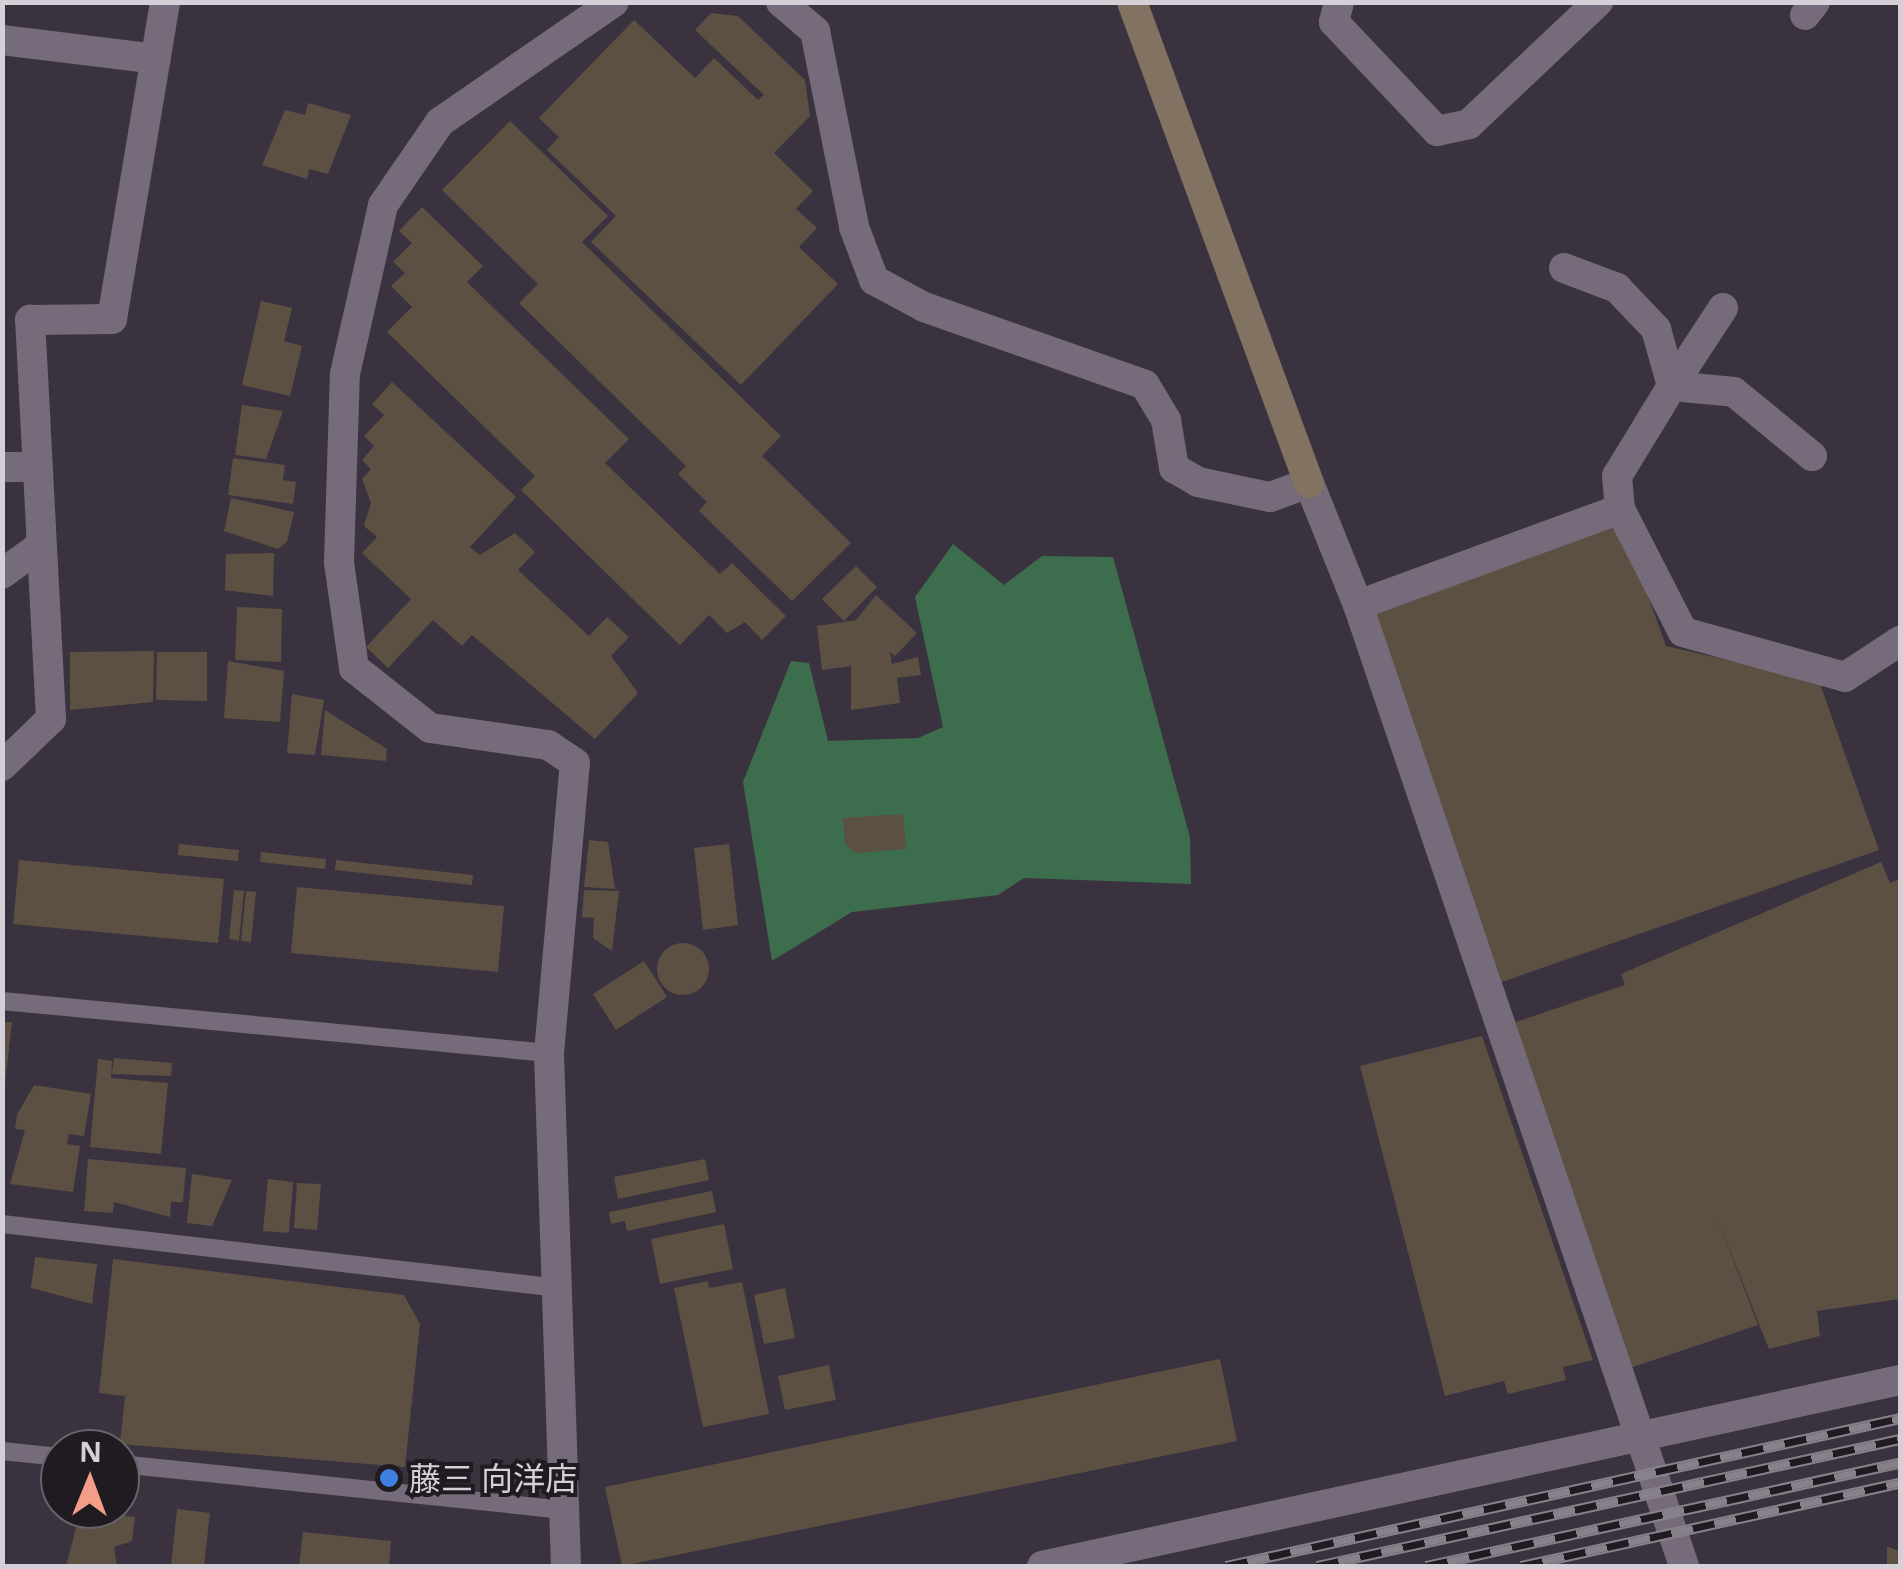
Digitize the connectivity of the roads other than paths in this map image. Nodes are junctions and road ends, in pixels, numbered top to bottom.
1 (165, 2) edge
2 (614, 2) edge
3 (781, 2) edge
4 (1132, 2) edge
5 (1339, 2) edge
6 (1598, 2) edge
7 (2, 40) edge
8 (156, 59) junction
9 (1564, 268) dead end
10 (1723, 308) dead end
11 (1672, 386) junction
12 (1812, 456) dead end
13 (34, 466) junction
14 (2, 467) edge
15 (1308, 484) junction
16 (1620, 509) junction
17 (36, 549) junction
18 (2, 574) edge
19 (1358, 605) junction
20 (1900, 641) edge
21 (2, 766) edge
22 (2, 1002) edge
23 (549, 1052) junction
24 (2, 1224) edge
25 (559, 1288) junction
26 (1900, 1380) edge
27 (1637, 1431) junction
28 (2, 1451) edge
29 (40, 1455) edge
30 (140, 1466) edge
31 (565, 1510) junction
32 (566, 1566) edge
33 (1042, 1566) edge
34 (1684, 1566) edge

1 - 8 street
2 - 23 street
3 - 15 street
4 - 15 street
5 - 6 street
7 - 8 street
8 - 13 street
9 - 11 street
10 - 11 street
11 - 12 street
11 - 16 street
13 - 14 street
13 - 17 street
15 - 19 street
16 - 19 street
16 - 20 street
17 - 18 street
17 - 21 street
19 - 27 street
22 - 23 lane
23 - 25 street
24 - 25 lane
25 - 31 street
26 - 27 street
27 - 33 street
27 - 34 street
28 - 29 lane
30 - 31 lane
31 - 32 street

